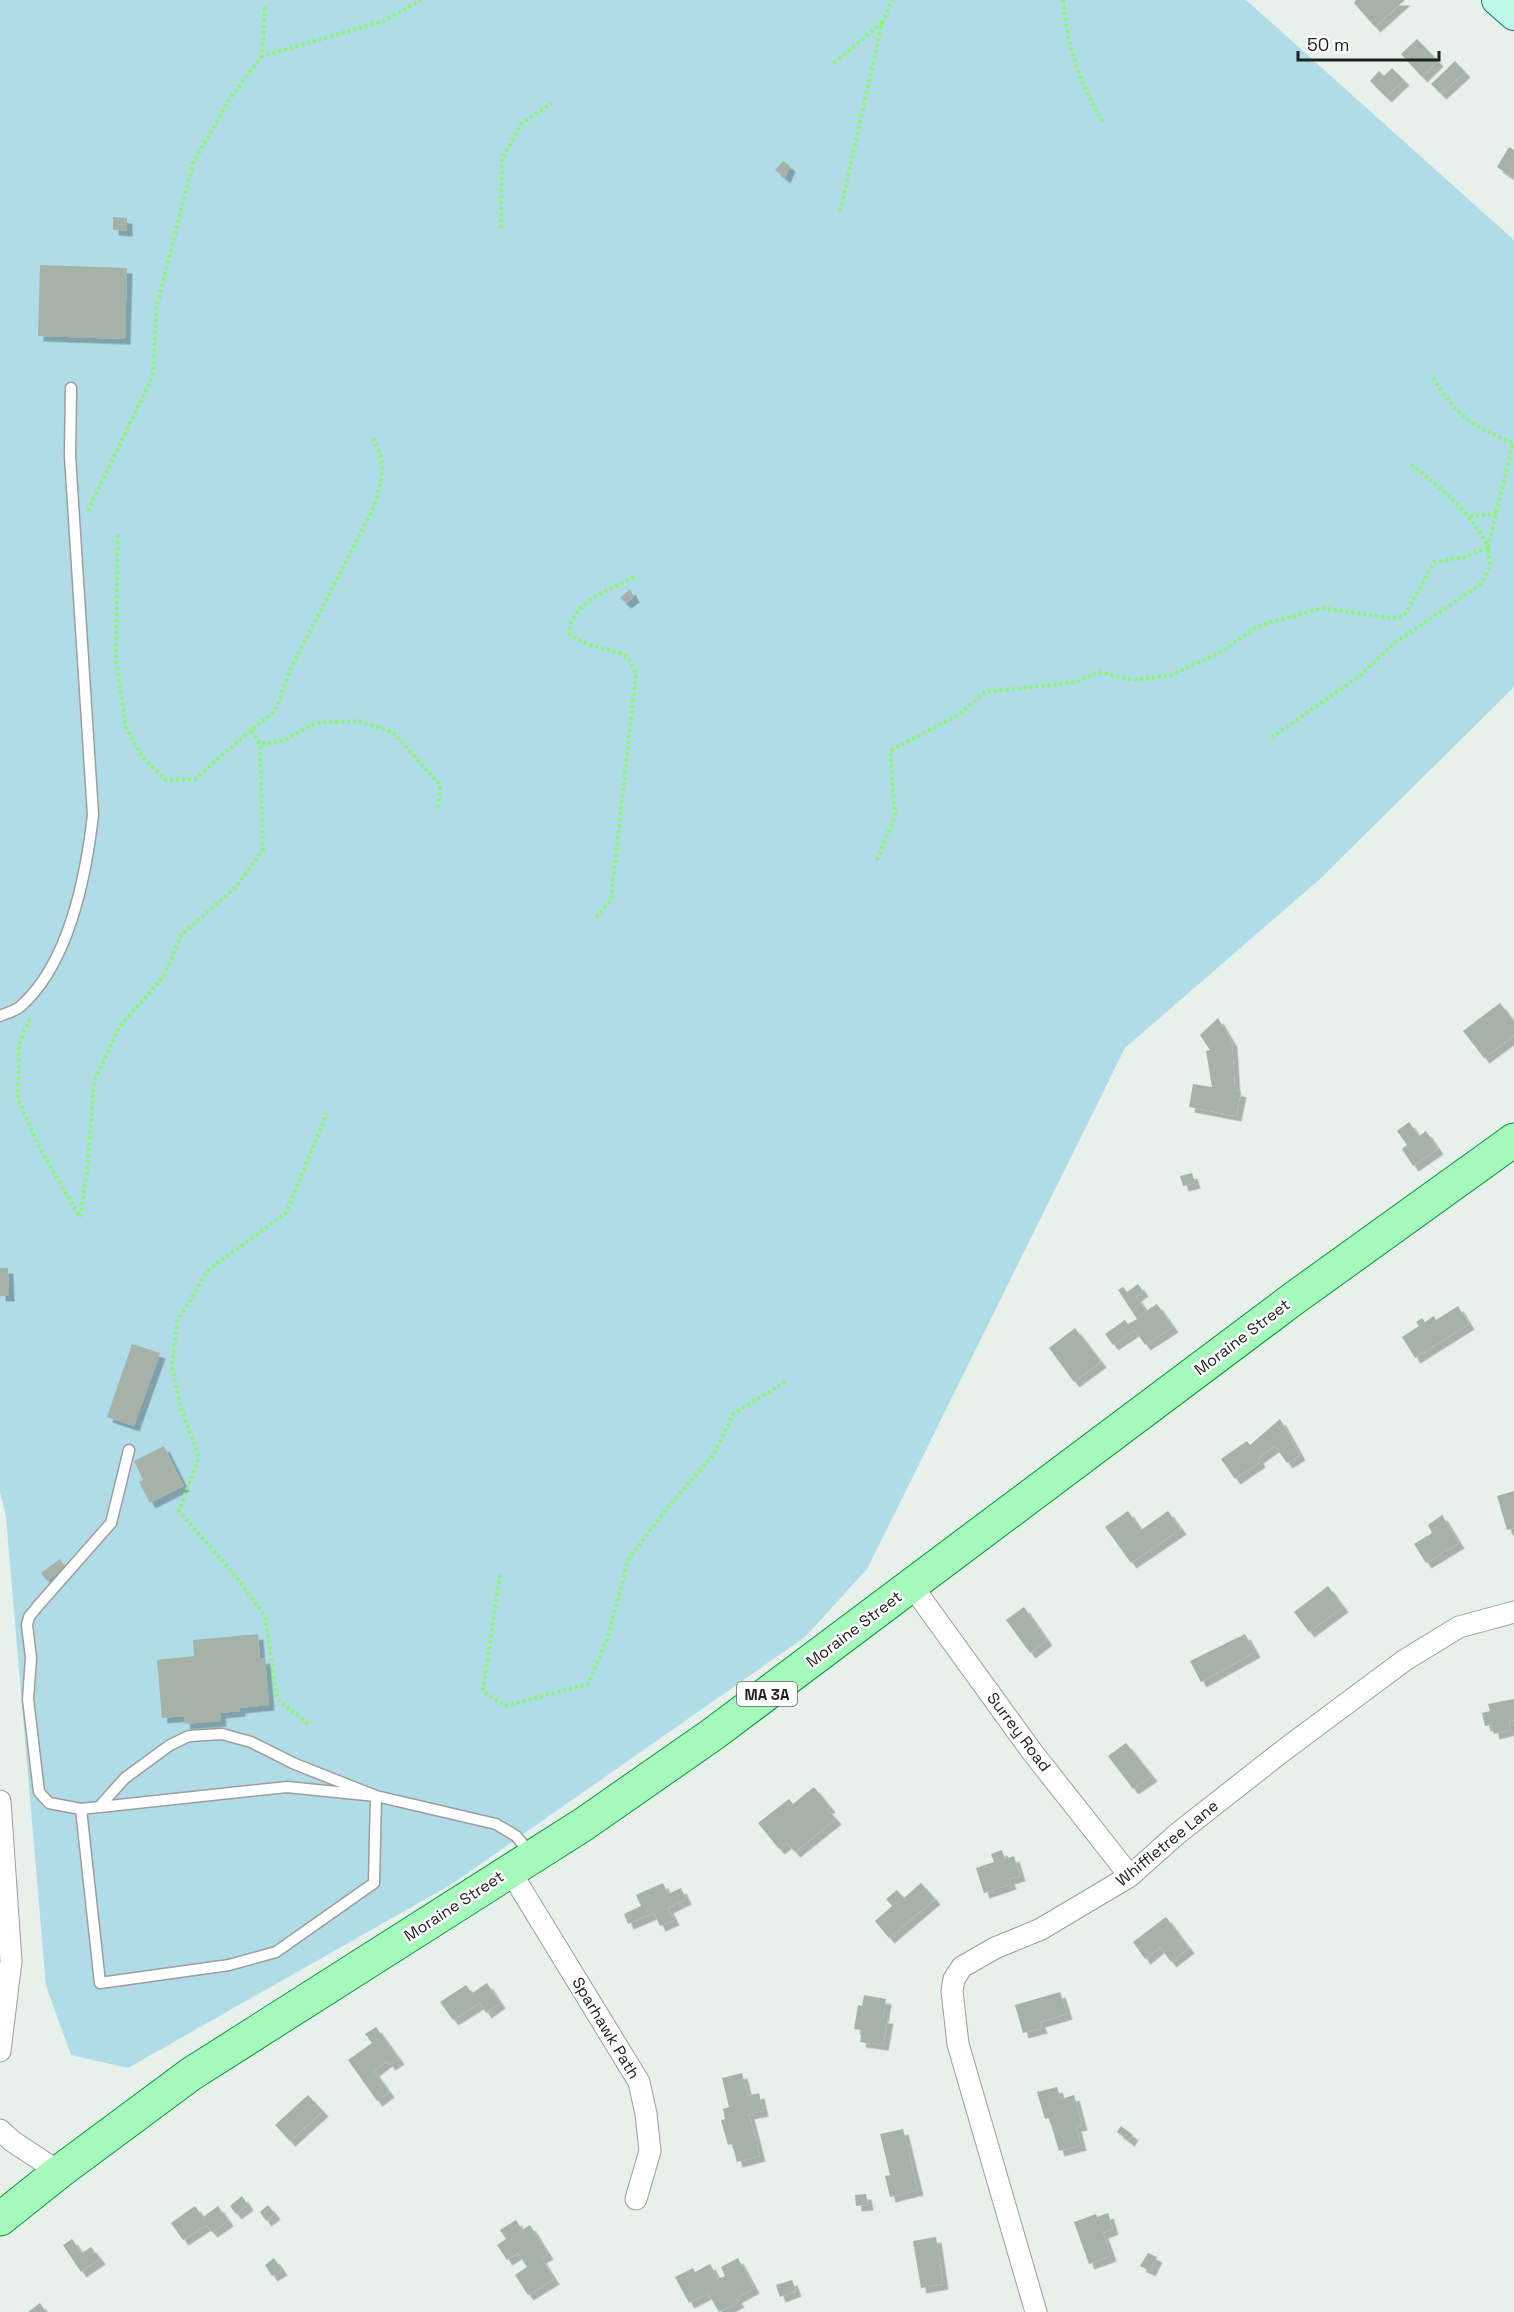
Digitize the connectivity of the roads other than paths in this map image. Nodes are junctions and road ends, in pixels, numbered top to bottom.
1 (1497, 0) edge
2 (1514, 15) edge
3 (70, 388) dead end
4 (0, 1016) edge
5 (1514, 1140) edge
6 (129, 1450) dead end
7 (912, 1586) junction
8 (1514, 1612) edge
9 (376, 1796) junction
10 (0, 1801) edge
11 (99, 1807) junction
12 (81, 1809) junction
13 (521, 1864) junction
14 (1130, 1876) junction
15 (0, 2051) edge
16 (0, 2130) edge
17 (58, 2172) junction
18 (636, 2199) dead end
19 (0, 2219) edge
20 (1036, 2312) edge

1 - 2 main road
3 - 4 lane
5 - 7 main road, Moraine Street / MA 3A
6 - 12 lane
7 - 13 main road, Moraine Street / MA 3A
7 - 14 street, Surrey Road
8 - 14 street, Whiffletree Lane
9 - 11 lane
9 - 11 lane
9 - 12 lane
9 - 13 lane
10 - 15 street
11 - 12 lane
13 - 17 main road, Moraine Street / MA 3A
13 - 18 street, Sparhawk Path
14 - 20 street, Whiffletree Lane
16 - 17 street
17 - 19 main road, Moraine Street / MA 3A

